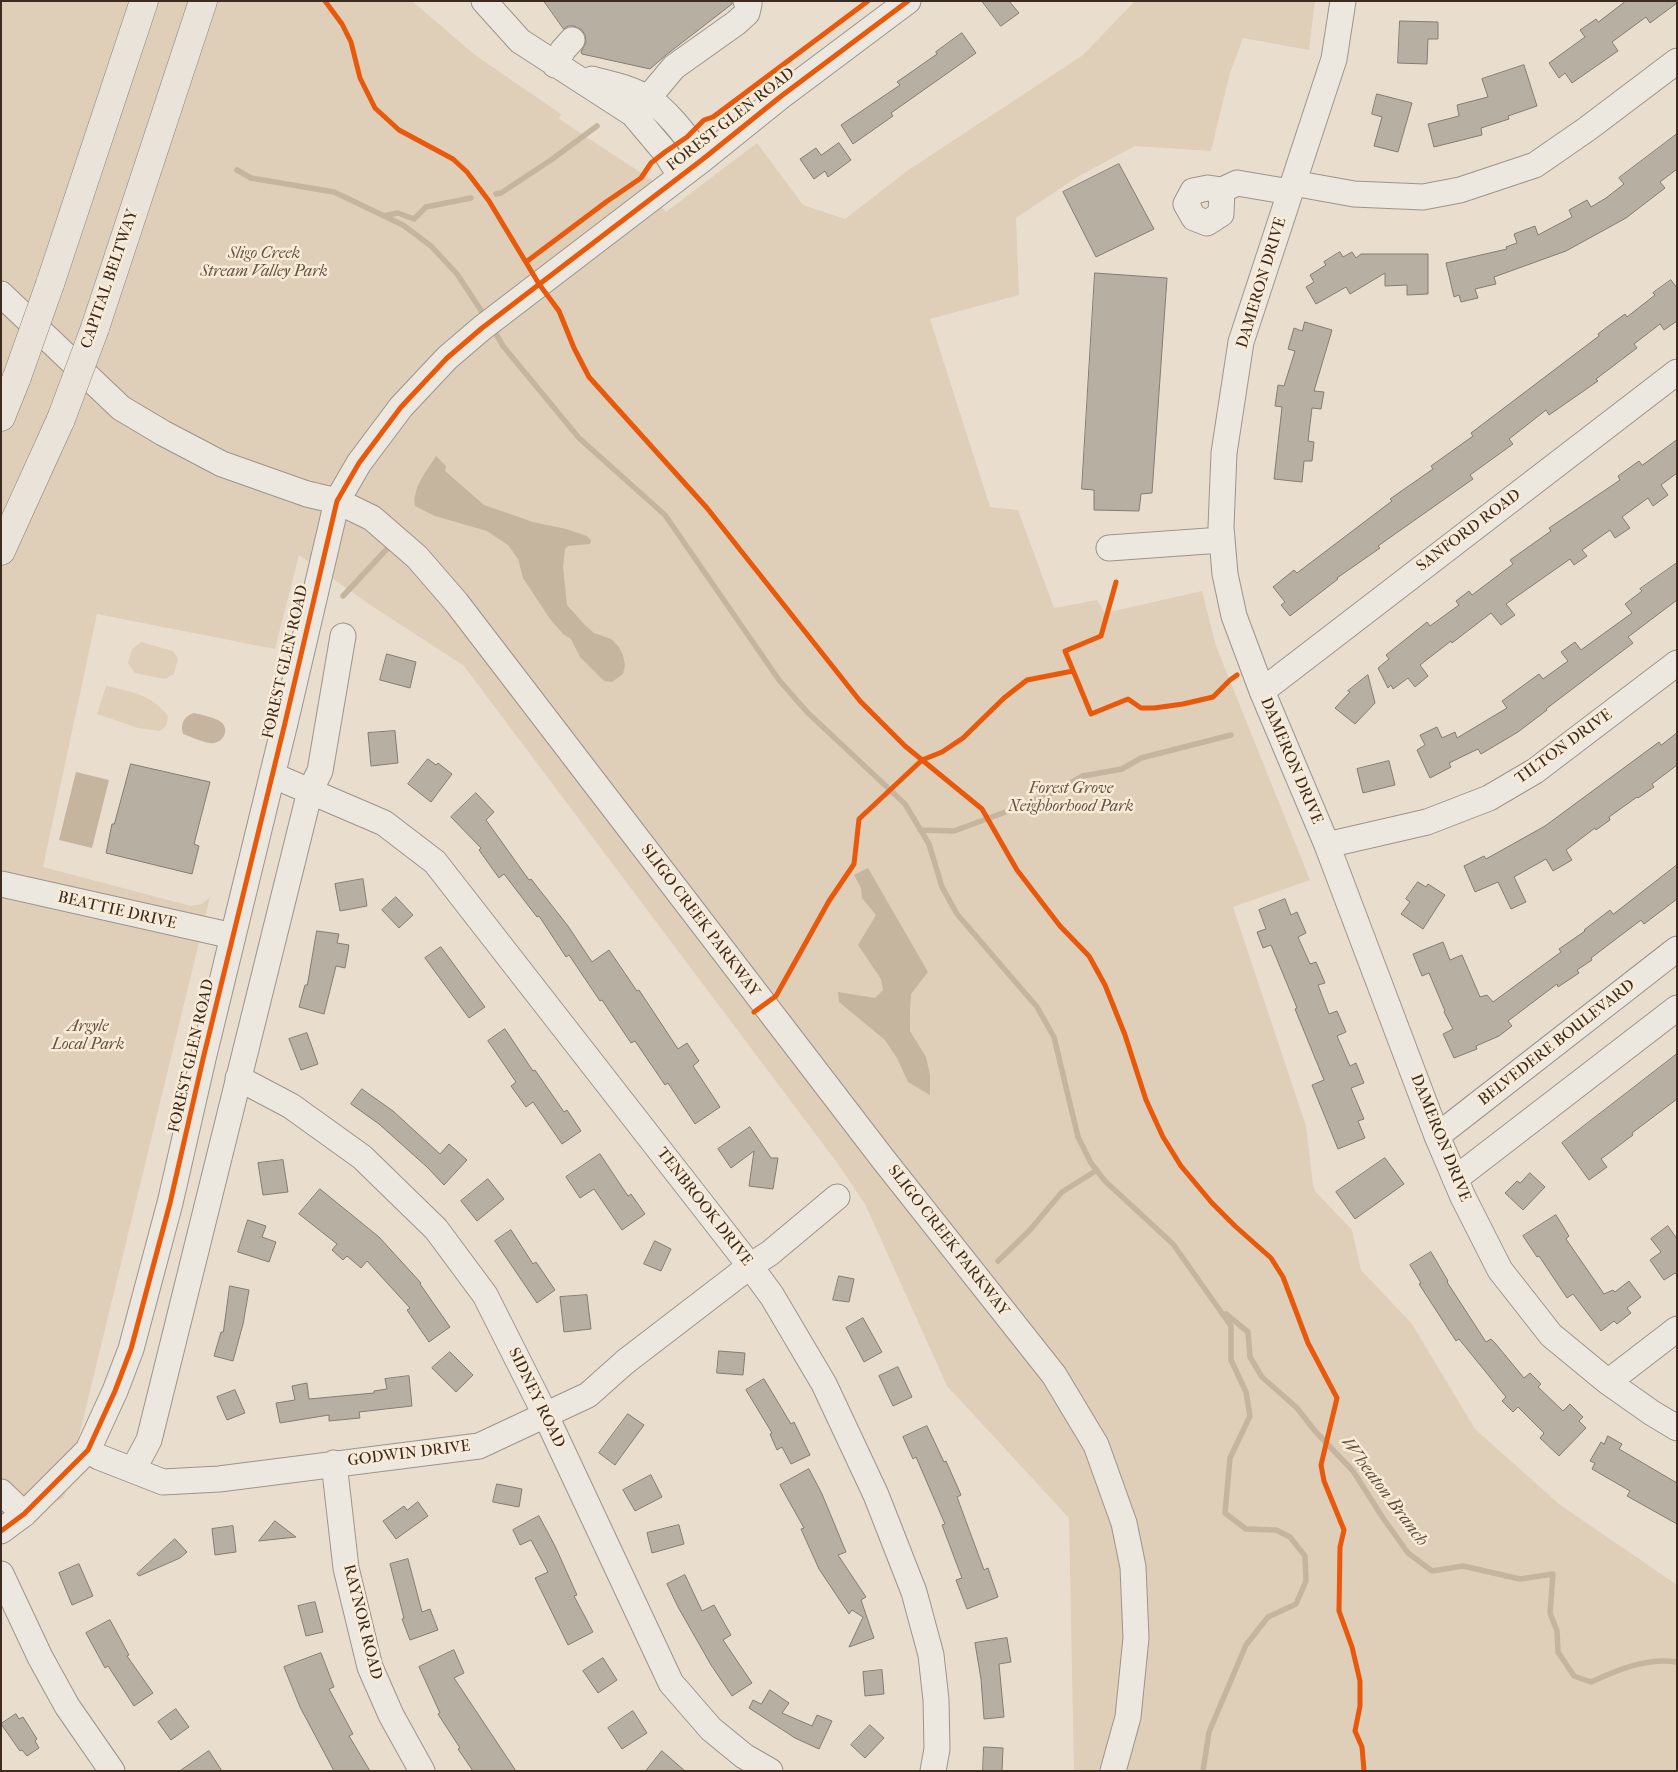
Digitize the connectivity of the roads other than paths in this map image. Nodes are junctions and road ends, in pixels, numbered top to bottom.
1 (144, 1) edge
2 (203, 1) edge
3 (484, 1) edge
4 (746, 1) edge
5 (908, 1) edge
6 (1343, 1) edge
7 (572, 40) dead end
8 (1677, 62) edge
9 (564, 69) junction
10 (648, 98) junction
11 (703, 159) junction
12 (680, 175) junction
13 (1291, 188) junction
14 (1222, 190) dead end
15 (1, 294) edge
16 (1677, 372) edge
17 (1, 417) edge
18 (337, 501) junction
19 (1222, 540) junction
20 (1109, 548) dead end
21 (1, 551) edge
22 (343, 636) dead end
23 (1677, 663) edge
24 (1262, 691) junction
25 (272, 776) junction
26 (310, 791) junction
27 (1326, 845) junction
28 (1, 884) edge
29 (233, 936) junction
30 (1677, 949) edge
31 (1677, 1008) edge
32 (238, 1078) junction
33 (1437, 1136) junction
34 (1455, 1178) junction
35 (837, 1197) dead end
36 (750, 1266) junction
37 (1677, 1329) edge
38 (1608, 1382) junction
39 (546, 1416) junction
40 (1677, 1428) edge
41 (88, 1450) junction
42 (334, 1463) junction
43 (132, 1470) junction
44 (1, 1492) edge
45 (24, 1514) junction
46 (1, 1531) edge
47 (1, 1574) edge
48 (106, 1769) edge
49 (422, 1771) edge
50 (770, 1771) edge
51 (933, 1771) edge
52 (1113, 1771) edge

1 - 17 highway, bridge
2 - 21 highway, CAPITAL BELTWAY, bridge
3 - 9 street
4 - 10 street
5 - 11 street, FOREST GLEN ROAD
6 - 13 street, DAMERON DRIVE
7 - 9 street
8 - 13 street
9 - 10 street
9 - 12 street
10 - 11 street
11 - 12 street, FOREST GLEN ROAD
12 - 18 street, FOREST GLEN ROAD
13 - 14 street
13 - 19 street, DAMERON DRIVE
15 - 18 street, SLIGO CREEK PARKWAY
16 - 24 street, SANFORD ROAD
18 - 25 street, FOREST GLEN ROAD
18 - 52 street, SLIGO CREEK PARKWAY
19 - 20 street
19 - 24 street, DAMERON DRIVE
22 - 26 street
23 - 27 street, TILTON DRIVE
24 - 27 street, DAMERON DRIVE
25 - 26 street, TENBROOK DRIVE
25 - 29 street, FOREST GLEN ROAD
26 - 32 street
26 - 36 street, TENBROOK DRIVE
27 - 33 street, DAMERON DRIVE
28 - 29 street, BEATTIE DRIVE
29 - 41 street, FOREST GLEN ROAD
30 - 33 street, BELVEDERE BOULEVARD
31 - 34 street
32 - 39 street, SIDNEY ROAD
32 - 43 street
33 - 34 street, DAMERON DRIVE
34 - 38 street, DAMERON DRIVE
35 - 36 street, GODWIN DRIVE
36 - 39 street, GODWIN DRIVE
36 - 51 street, TENBROOK DRIVE
37 - 38 street
38 - 40 street, DAMERON DRIVE
39 - 42 street, GODWIN DRIVE
39 - 50 street, SIDNEY ROAD
41 - 43 street, GODWIN DRIVE
41 - 45 street, FOREST GLEN ROAD
42 - 43 street, GODWIN DRIVE
42 - 49 street, RAYNOR ROAD
44 - 45 street
45 - 46 street, FOREST GLEN ROAD
47 - 48 street

